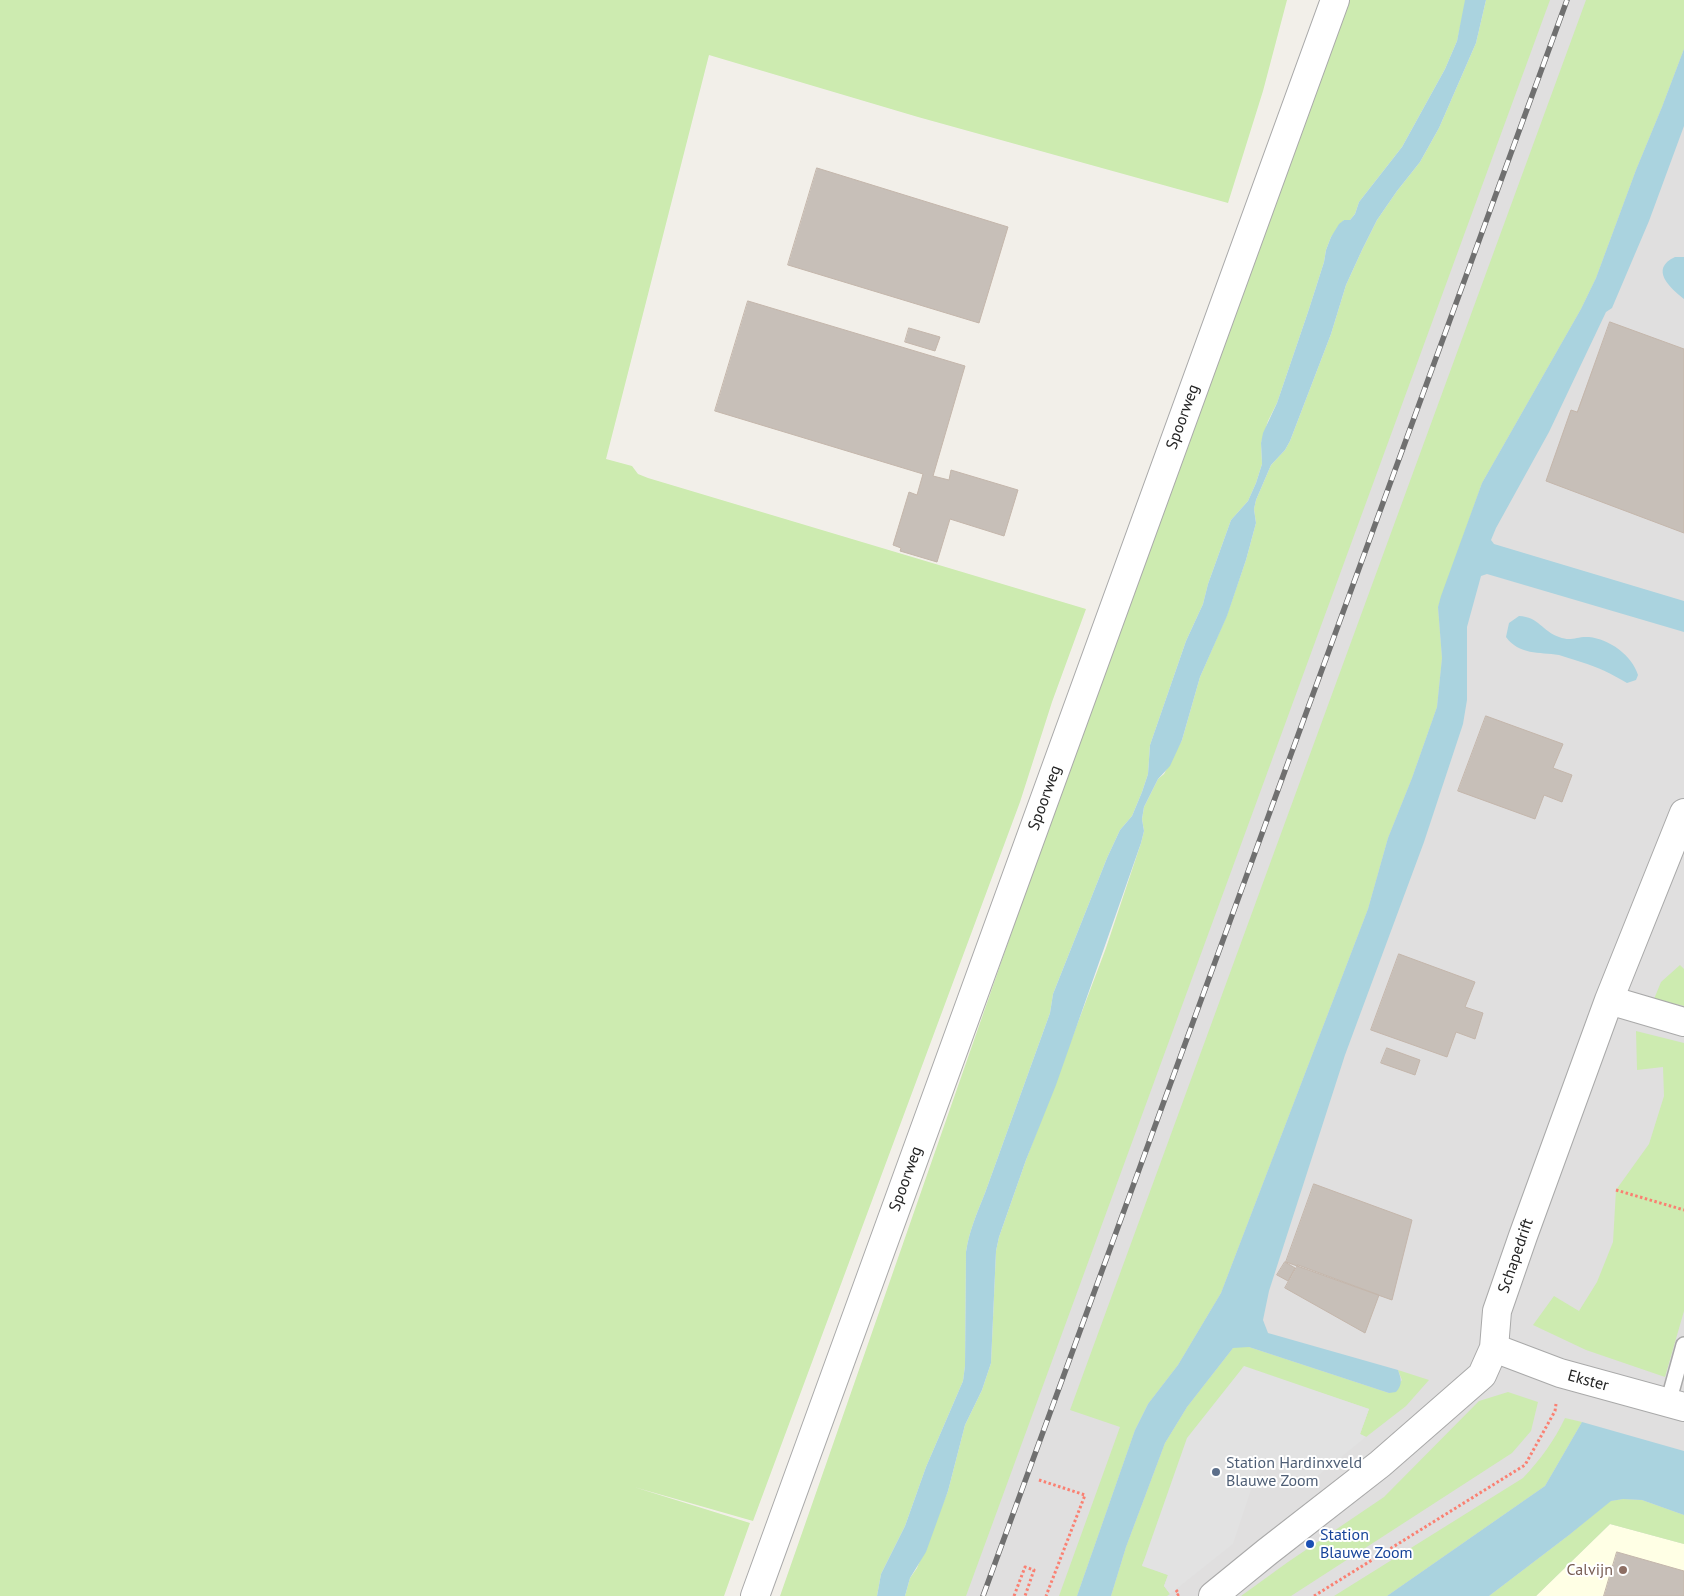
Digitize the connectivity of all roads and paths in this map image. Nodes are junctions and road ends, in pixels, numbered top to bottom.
1 (1334, 0) edge
2 (1684, 813) edge
3 (1609, 1000) junction
4 (1684, 1022) edge
5 (1616, 1190) dead end
6 (1684, 1210) edge
7 (1684, 1345) edge
8 (1494, 1348) junction
9 (1560, 1373) junction
10 (1676, 1405) edge
11 (1039, 1480) dead end
12 (1176, 1590) dead end
13 (755, 1596) edge
14 (1014, 1596) edge
15 (1025, 1596) edge
16 (1046, 1596) edge
17 (1176, 1596) edge
18 (1213, 1596) edge
19 (1314, 1596) edge

1 - 13 street, Spoorweg
2 - 3 street, Schapedrift
3 - 4 street
3 - 8 street, Schapedrift
5 - 6 path
7 - 10 lane
8 - 9 street, Ekster
8 - 18 street, Schapedrift
9 - 10 street, Ekster
9 - 19 path
11 - 16 path
12 - 17 path
14 - 15 path

